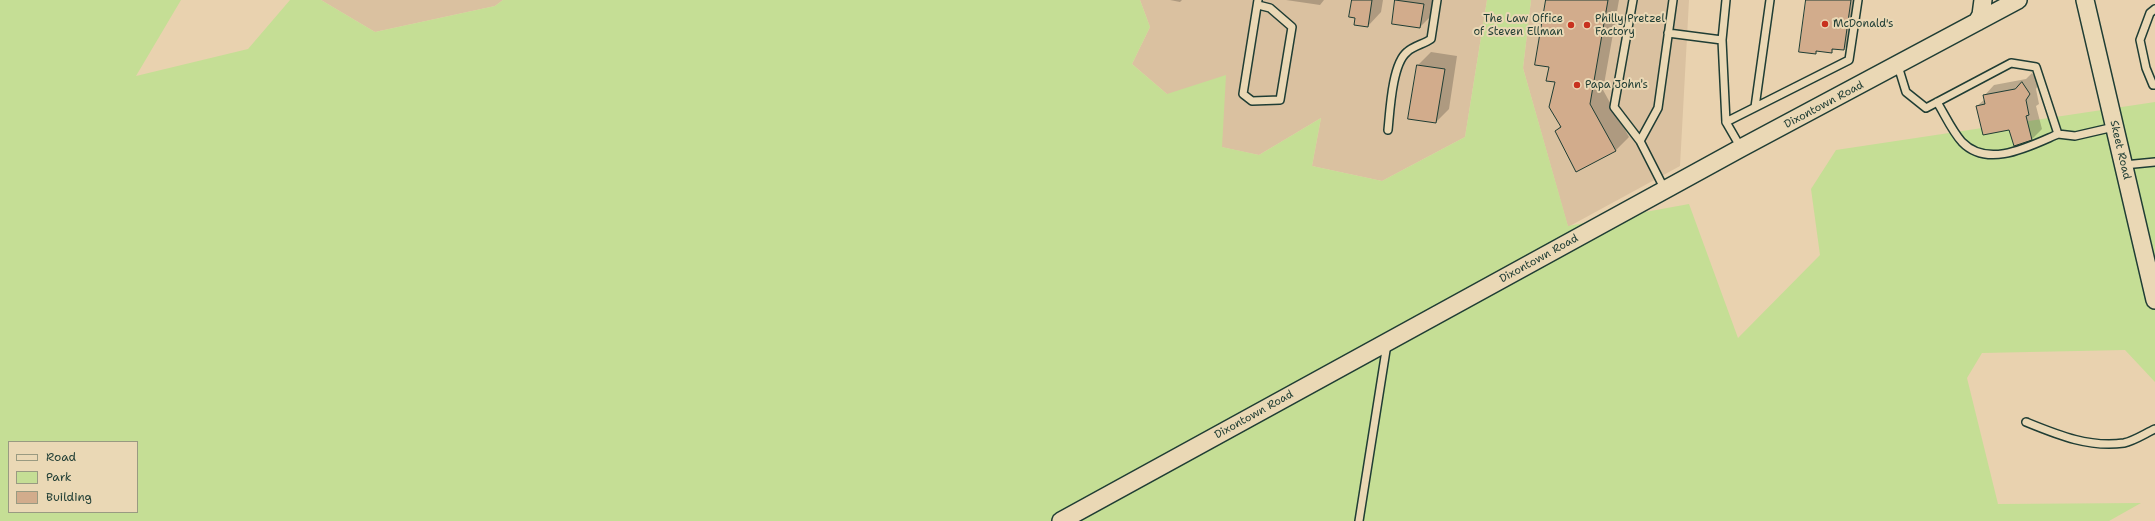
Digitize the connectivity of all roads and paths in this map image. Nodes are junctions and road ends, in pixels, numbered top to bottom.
1 (1438, 0) edge
2 (1633, 0) edge
3 (1673, 0) edge
4 (1726, 0) edge
5 (1770, 0) edge
6 (1858, 0) edge
7 (1983, 0) edge
8 (2018, 0) edge
9 (2085, 0) edge
10 (1258, 3) edge
11 (2155, 9) edge
12 (1977, 22) junction
13 (1668, 33) junction
14 (1722, 40) junction
15 (1898, 66) junction
16 (2155, 84) edge
17 (1937, 102) junction
18 (1755, 107) junction
19 (1726, 122) junction
20 (2115, 126) junction
21 (1388, 130) dead end
22 (2058, 134) junction
23 (1640, 141) junction
24 (1741, 148) junction
25 (2155, 162) edge
26 (2123, 165) junction
27 (1666, 190) junction
28 (2155, 300) edge
29 (1387, 342) junction
30 (2026, 422) dead end
31 (2155, 429) edge
32 (1061, 521) edge
33 (1359, 521) edge

1 - 21 lane
2 - 23 lane
3 - 13 lane
4 - 14 lane
5 - 18 lane
6 - 18 lane
7 - 12 street
8 - 12 street, Dixontown Road
9 - 20 street, Skeet Road
10 - 10 lane
11 - 16 lane
12 - 15 street, Dixontown Road
13 - 14 lane
13 - 23 lane
14 - 19 lane
15 - 17 lane
15 - 24 street, Dixontown Road
17 - 22 lane
17 - 22 lane
18 - 19 lane
19 - 24 lane
20 - 22 lane
20 - 26 street, Skeet Road
23 - 27 lane
24 - 27 street, Dixontown Road
25 - 26 lane
26 - 28 street, Skeet Road
27 - 29 street, Dixontown Road
29 - 32 street, Dixontown Road
29 - 33 lane
30 - 31 lane

